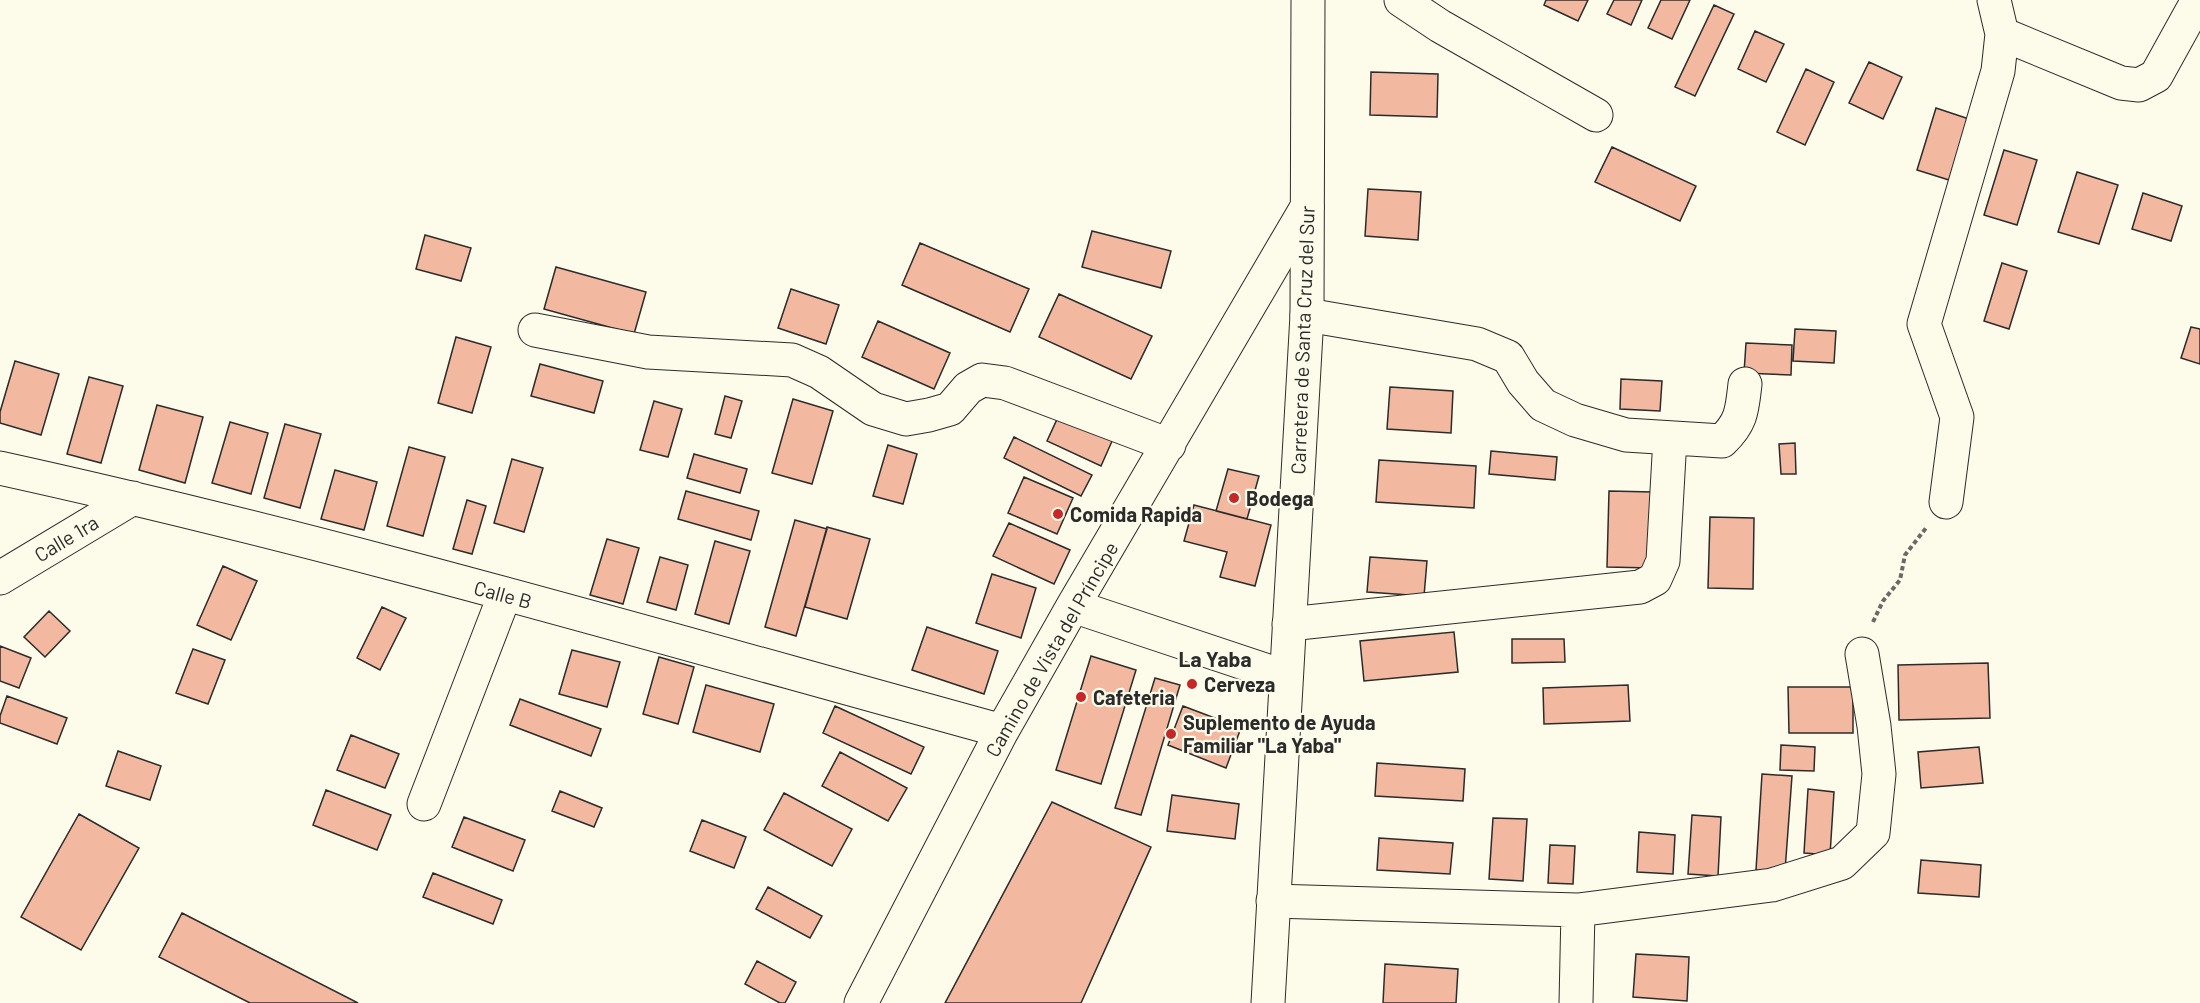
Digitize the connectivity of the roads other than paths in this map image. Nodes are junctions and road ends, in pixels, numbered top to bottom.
1 (1308, 0) edge
2 (1401, 0) edge
3 (1994, 0) edge
4 (2198, 0) edge
5 (2002, 34) junction
6 (1596, 115) dead end
7 (1307, 207) junction
8 (1307, 315) junction
9 (535, 330) dead end
10 (1745, 384) dead end
11 (1670, 438) junction
12 (1169, 446) junction
13 (0, 468) edge
14 (133, 498) junction
15 (1946, 502) road end
16 (0, 578) edge
17 (505, 594) junction
18 (1073, 606) junction
19 (1289, 624) junction
20 (1862, 654) road end
21 (1286, 677) junction
22 (1002, 731) junction
23 (424, 804) dead end
24 (1273, 901) junction
25 (1578, 910) junction
26 (861, 1003) edge
27 (1268, 1003) edge
28 (1576, 1003) edge

1 - 7 street, Carretera de Santa Cruz del Sur
2 - 6 street
3 - 5 street
4 - 5 street
5 - 15 street
7 - 8 street, Carretera de Santa Cruz del Sur
7 - 12 street, Camino de Vista del Príncipe
8 - 11 street
8 - 19 street, Carretera de Santa Cruz del Sur
9 - 12 street
10 - 11 street
11 - 19 street
12 - 18 street, Camino de Vista del Príncipe
13 - 14 street, Calle B
14 - 16 street, Calle 1ra
14 - 17 street, Calle B
17 - 22 street, Calle B
17 - 23 street
18 - 21 street
18 - 22 street, Camino de Vista del Príncipe
19 - 21 street, Carretera de Santa Cruz del Sur
20 - 25 street
21 - 24 street, Carretera de Santa Cruz del Sur
22 - 26 street, Camino de Vista del Príncipe
24 - 25 street
24 - 27 street, Carretera de Santa Cruz del Sur
25 - 28 street

